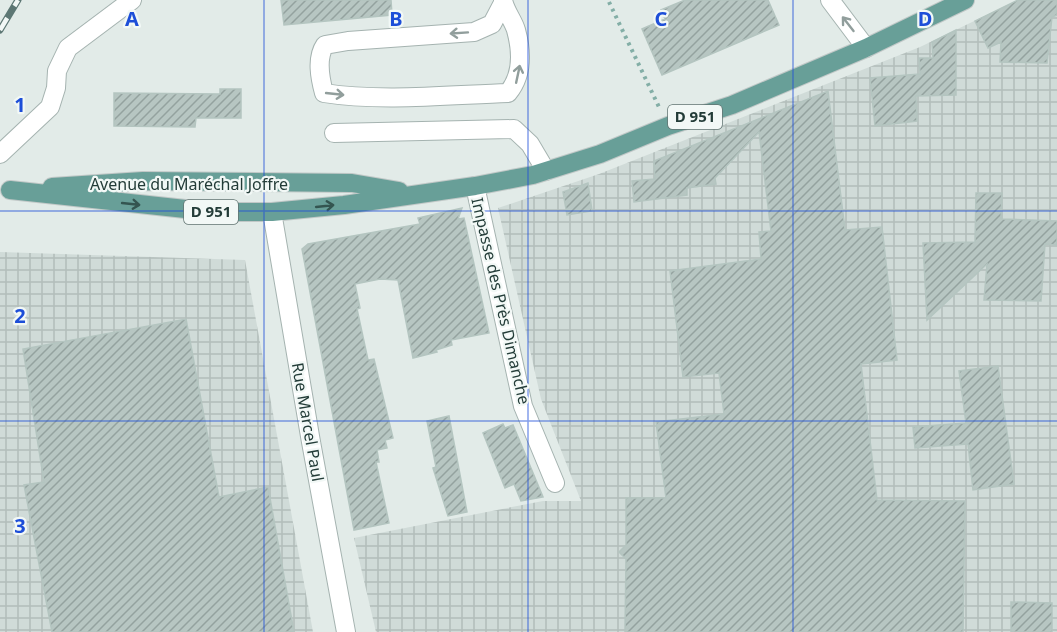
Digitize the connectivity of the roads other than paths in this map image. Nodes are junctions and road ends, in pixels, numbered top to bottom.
1 (132, 0) edge
2 (830, 0) edge
3 (965, 0) edge
4 (503, 2) edge
5 (866, 48) junction
6 (334, 133) dead end
7 (0, 154) edge
8 (546, 171) junction
9 (475, 186) junction
10 (5, 191) edge
11 (412, 194) junction
12 (272, 212) junction
13 (555, 483) dead end
14 (346, 632) edge

1 - 7 street
5 -> 2 street
3 - 5 main road, Avenue du Maréchal Joffre / D 951
4 -> 4 street
5 - 8 main road, Avenue du Maréchal Joffre / D 951
6 - 8 street
8 - 9 main road, Avenue du Maréchal Joffre / D 951
9 - 11 main road, Avenue du Maréchal Joffre / D 951
9 - 13 street, Impasse des Près Dimanche
10 - 11 main road, Avenue du Maréchal Joffre / D 951
10 -> 12 main road, Avenue du Maréchal Joffre / D 951
12 -> 11 main road, Avenue du Maréchal Joffre / D 951
12 - 14 street, Rue Marcel Paul

